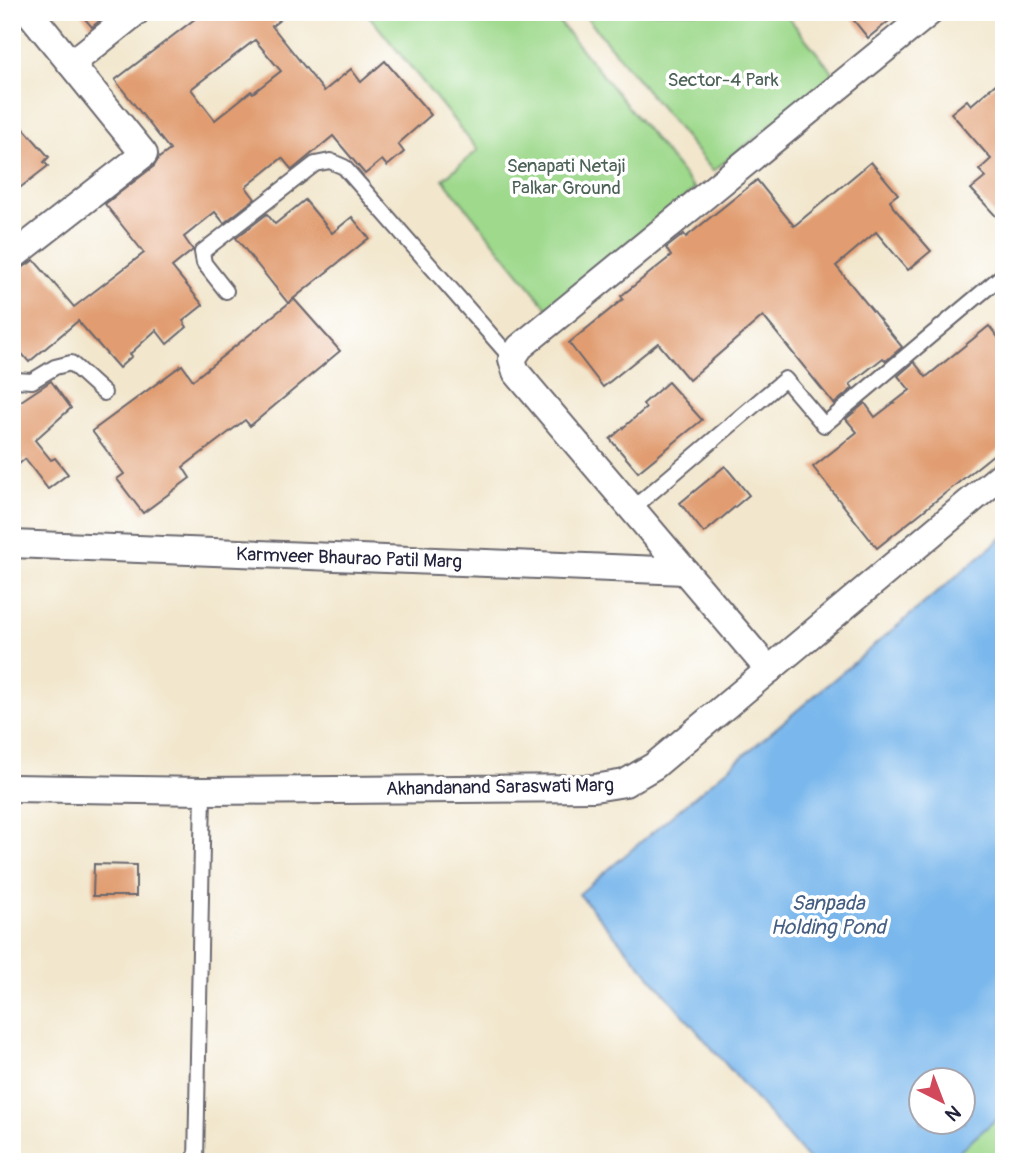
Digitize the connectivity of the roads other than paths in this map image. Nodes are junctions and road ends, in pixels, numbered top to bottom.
1 (29, 12) edge
2 (136, 12) edge
3 (930, 12) edge
4 (71, 64) junction
5 (12, 257) edge
6 (1004, 274) edge
7 (226, 291) dead end
8 (512, 359) junction
9 (12, 377) edge
10 (104, 393) dead end
11 (1004, 473) edge
12 (632, 509) junction
13 (12, 544) edge
14 (685, 571) junction
15 (769, 670) junction
16 (12, 788) edge
17 (203, 791) junction
18 (196, 1162) edge

1 - 4 street
2 - 4 street
3 - 8 street
4 - 5 street
6 - 12 lane
7 - 8 lane
8 - 12 street
9 - 10 lane
11 - 15 street, Akhandanand Saraswati Marg
12 - 14 street
13 - 14 street, Karmveer Bhaurao Patil Marg
14 - 15 street
15 - 17 street, Akhandanand Saraswati Marg
16 - 17 street, Akhandanand Saraswati Marg
17 - 18 lane

